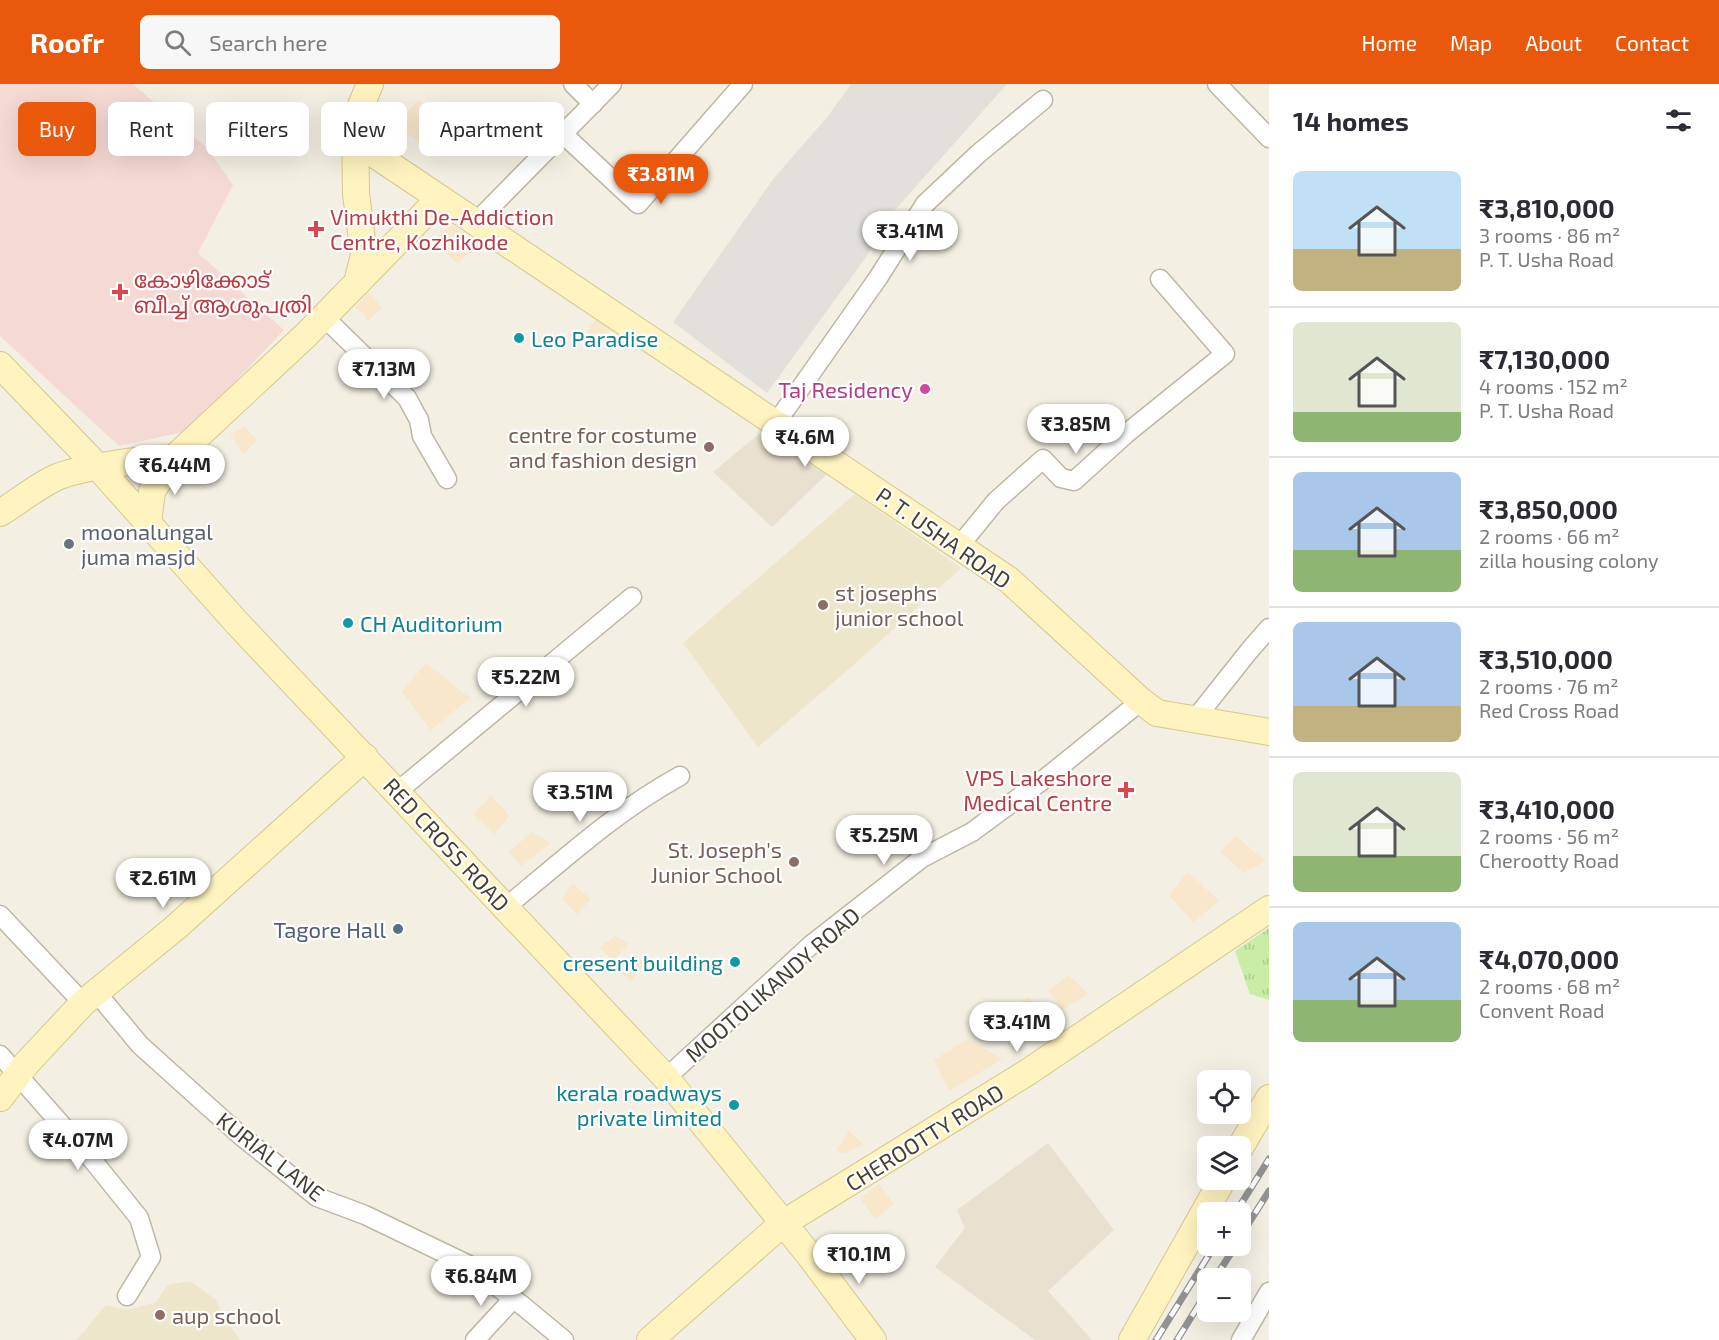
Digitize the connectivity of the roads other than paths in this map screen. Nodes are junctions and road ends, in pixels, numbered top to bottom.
1 (370, 84) edge
2 (573, 84) edge
3 (612, 84) edge
4 (743, 84) edge
5 (1217, 84) edge
6 (1043, 100) dead end
7 (362, 102) edge
8 (593, 104) junction
9 (564, 133) edge
10 (564, 135) edge
11 (1269, 138) edge
12 (357, 156) edge
13 (377, 156) edge
14 (541, 156) edge
15 (439, 199) junction
16 (475, 223) junction
17 (1160, 279) dead end
18 (357, 283) junction
19 (324, 317) junction
20 (0, 365) edge
21 (776, 423) junction
22 (173, 459) junction
23 (98, 467) junction
24 (447, 478) dead end
25 (0, 513) edge
26 (148, 523) junction
27 (960, 545) junction
28 (632, 597) dead end
29 (1269, 628) edge
30 (1141, 701) junction
31 (1196, 719) junction
32 (1269, 732) edge
33 (365, 757) junction
34 (680, 776) dead end
35 (398, 791) junction
36 (506, 907) junction
37 (1269, 909) edge
38 (0, 915) edge
39 (89, 998) junction
40 (0, 1055) edge
41 (18, 1075) junction
42 (666, 1078) junction
43 (0, 1098) edge
44 (1269, 1098) edge
45 (1247, 1136) edge
46 (1217, 1190) edge
47 (782, 1224) junction
48 (1269, 1292) edge
49 (127, 1296) dead end
50 (513, 1299) junction
51 (476, 1340) edge
52 (564, 1340) edge
53 (651, 1340) edge
54 (873, 1340) edge
55 (1132, 1340) edge
56 (1241, 1340) edge

1 - 7 street
2 - 8 street
3 - 8 street
4 - 10 street
5 - 11 street
6 - 21 street
8 - 9 street
12 - 18 street
13 - 15 street, P. T. USHA ROAD
14 - 16 street
15 - 16 street, P. T. USHA ROAD
15 - 18 street
16 - 21 street, P. T. USHA ROAD
17 - 27 street
18 - 19 street
19 - 22 street
19 - 24 street
20 - 23 street, RED CROSS ROAD
21 - 27 street, P. T. USHA ROAD
22 - 23 street
22 - 26 street
23 - 25 street
23 - 26 street, RED CROSS ROAD
26 - 33 street, RED CROSS ROAD
27 - 30 street, P. T. USHA ROAD
28 - 35 street
29 - 31 street
30 - 31 street, P. T. USHA ROAD
30 - 42 street, MOOTOLIKANDY ROAD
31 - 32 street, P. T. USHA ROAD
33 - 35 street, RED CROSS ROAD
33 - 39 street
34 - 36 street
35 - 36 street, RED CROSS ROAD
36 - 42 street, RED CROSS ROAD
37 - 47 street, CHEROOTTY ROAD
38 - 39 street, KURIAL LANE
39 - 41 street
39 - 50 street, KURIAL LANE
40 - 41 street
41 - 43 street
41 - 49 street
42 - 47 street, RED CROSS ROAD
44 - 45 street
46 - 55 street
47 - 53 street, CHEROOTTY ROAD
47 - 54 street, RED CROSS ROAD
48 - 56 street
50 - 51 street
50 - 52 street, KURIAL LANE

